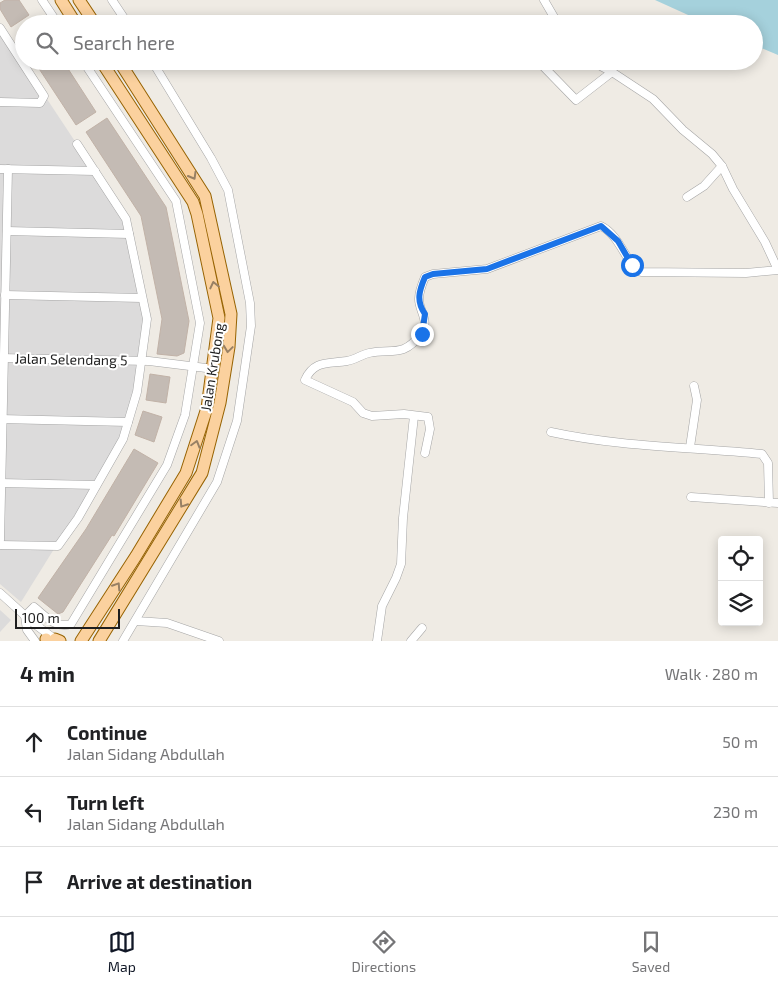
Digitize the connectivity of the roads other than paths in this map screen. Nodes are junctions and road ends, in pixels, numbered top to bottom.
1 (42, 0) edge
2 (61, 0) edge
3 (79, 0) edge
4 (112, 0) edge
5 (544, 0) edge
6 (52, 15) edge
7 (70, 15) edge
8 (89, 15) edge
9 (122, 15) edge
10 (553, 15) edge
11 (0, 28) edge
12 (3, 38) edge
13 (15, 55) edge
14 (26, 70) edge
15 (89, 70) edge
16 (107, 70) edge
17 (110, 70) edge
18 (118, 70) edge
19 (125, 70) edge
20 (157, 70) edge
21 (547, 70) edge
22 (608, 70) edge
23 (612, 72) junction
24 (0, 102) edge
25 (78, 144) dead end
26 (174, 146) junction
27 (160, 153) junction
28 (722, 166) junction
29 (4, 169) edge
30 (94, 171) junction
31 (687, 197) dead end
32 (7, 231) junction
33 (129, 234) junction
34 (778, 270) edge
35 (5, 295) junction
36 (142, 298) junction
37 (2, 358) edge
38 (142, 361) junction
39 (193, 366) junction
40 (214, 369) junction
41 (694, 386) dead end
42 (414, 416) junction
43 (1, 419) edge
44 (128, 422) junction
45 (551, 432) dead end
46 (690, 447) junction
47 (425, 453) dead end
48 (1, 483) edge
49 (96, 485) junction
50 (691, 497) dead end
51 (769, 503) junction
52 (778, 503) edge
53 (0, 540) edge
54 (0, 545) edge
55 (0, 593) edge
56 (26, 616) junction
57 (136, 621) junction
58 (422, 628) dead end
59 (84, 636) edge
60 (102, 639) edge
61 (50, 640) edge
62 (77, 641) edge
63 (123, 641) edge
64 (219, 641) edge
65 (377, 641) edge
66 (411, 641) edge

1 - 6 street
2 - 7 main road
3 - 8 main road
4 - 9 street
5 - 10 street
11 - 12 street
12 - 13 street
14 - 24 street
15 - 39 street
16 - 27 main road, Jalan Krubong
17 - 27 main road
18 - 26 main road
19 - 26 main road, Jalan Krubong
20 - 57 street
21 - 23 street
22 - 23 street
23 - 28 street
25 - 30 street
26 -> 60 main road, Jalan Krubong
40 -> 27 main road, Jalan Krubong
28 - 31 street
28 - 34 street
29 - 30 street
29 - 32 street
30 - 33 street
32 - 33 street
32 - 35 street
33 - 36 street
34 - 42 street
35 - 36 street
35 - 37 street
36 - 38 street
37 - 38 street, Jalan Selendang 5
37 - 43 street
38 - 39 street, Jalan Selendang 5
38 - 44 street
39 - 40 street, Jalan Selendang 5
39 - 56 street
59 -> 40 main road, Jalan Krubong
41 - 46 street
42 - 47 street
42 - 65 street
43 - 44 street
43 - 48 street
44 - 49 street
45 - 46 street
46 - 51 street
48 - 49 street
48 - 53 street
49 - 54 street
50 - 51 street
51 - 52 street
55 - 56 street
56 - 61 street
56 - 61 street
57 - 63 street
57 - 64 street
58 - 66 street
59 - 62 main road, Jalan Krubong

